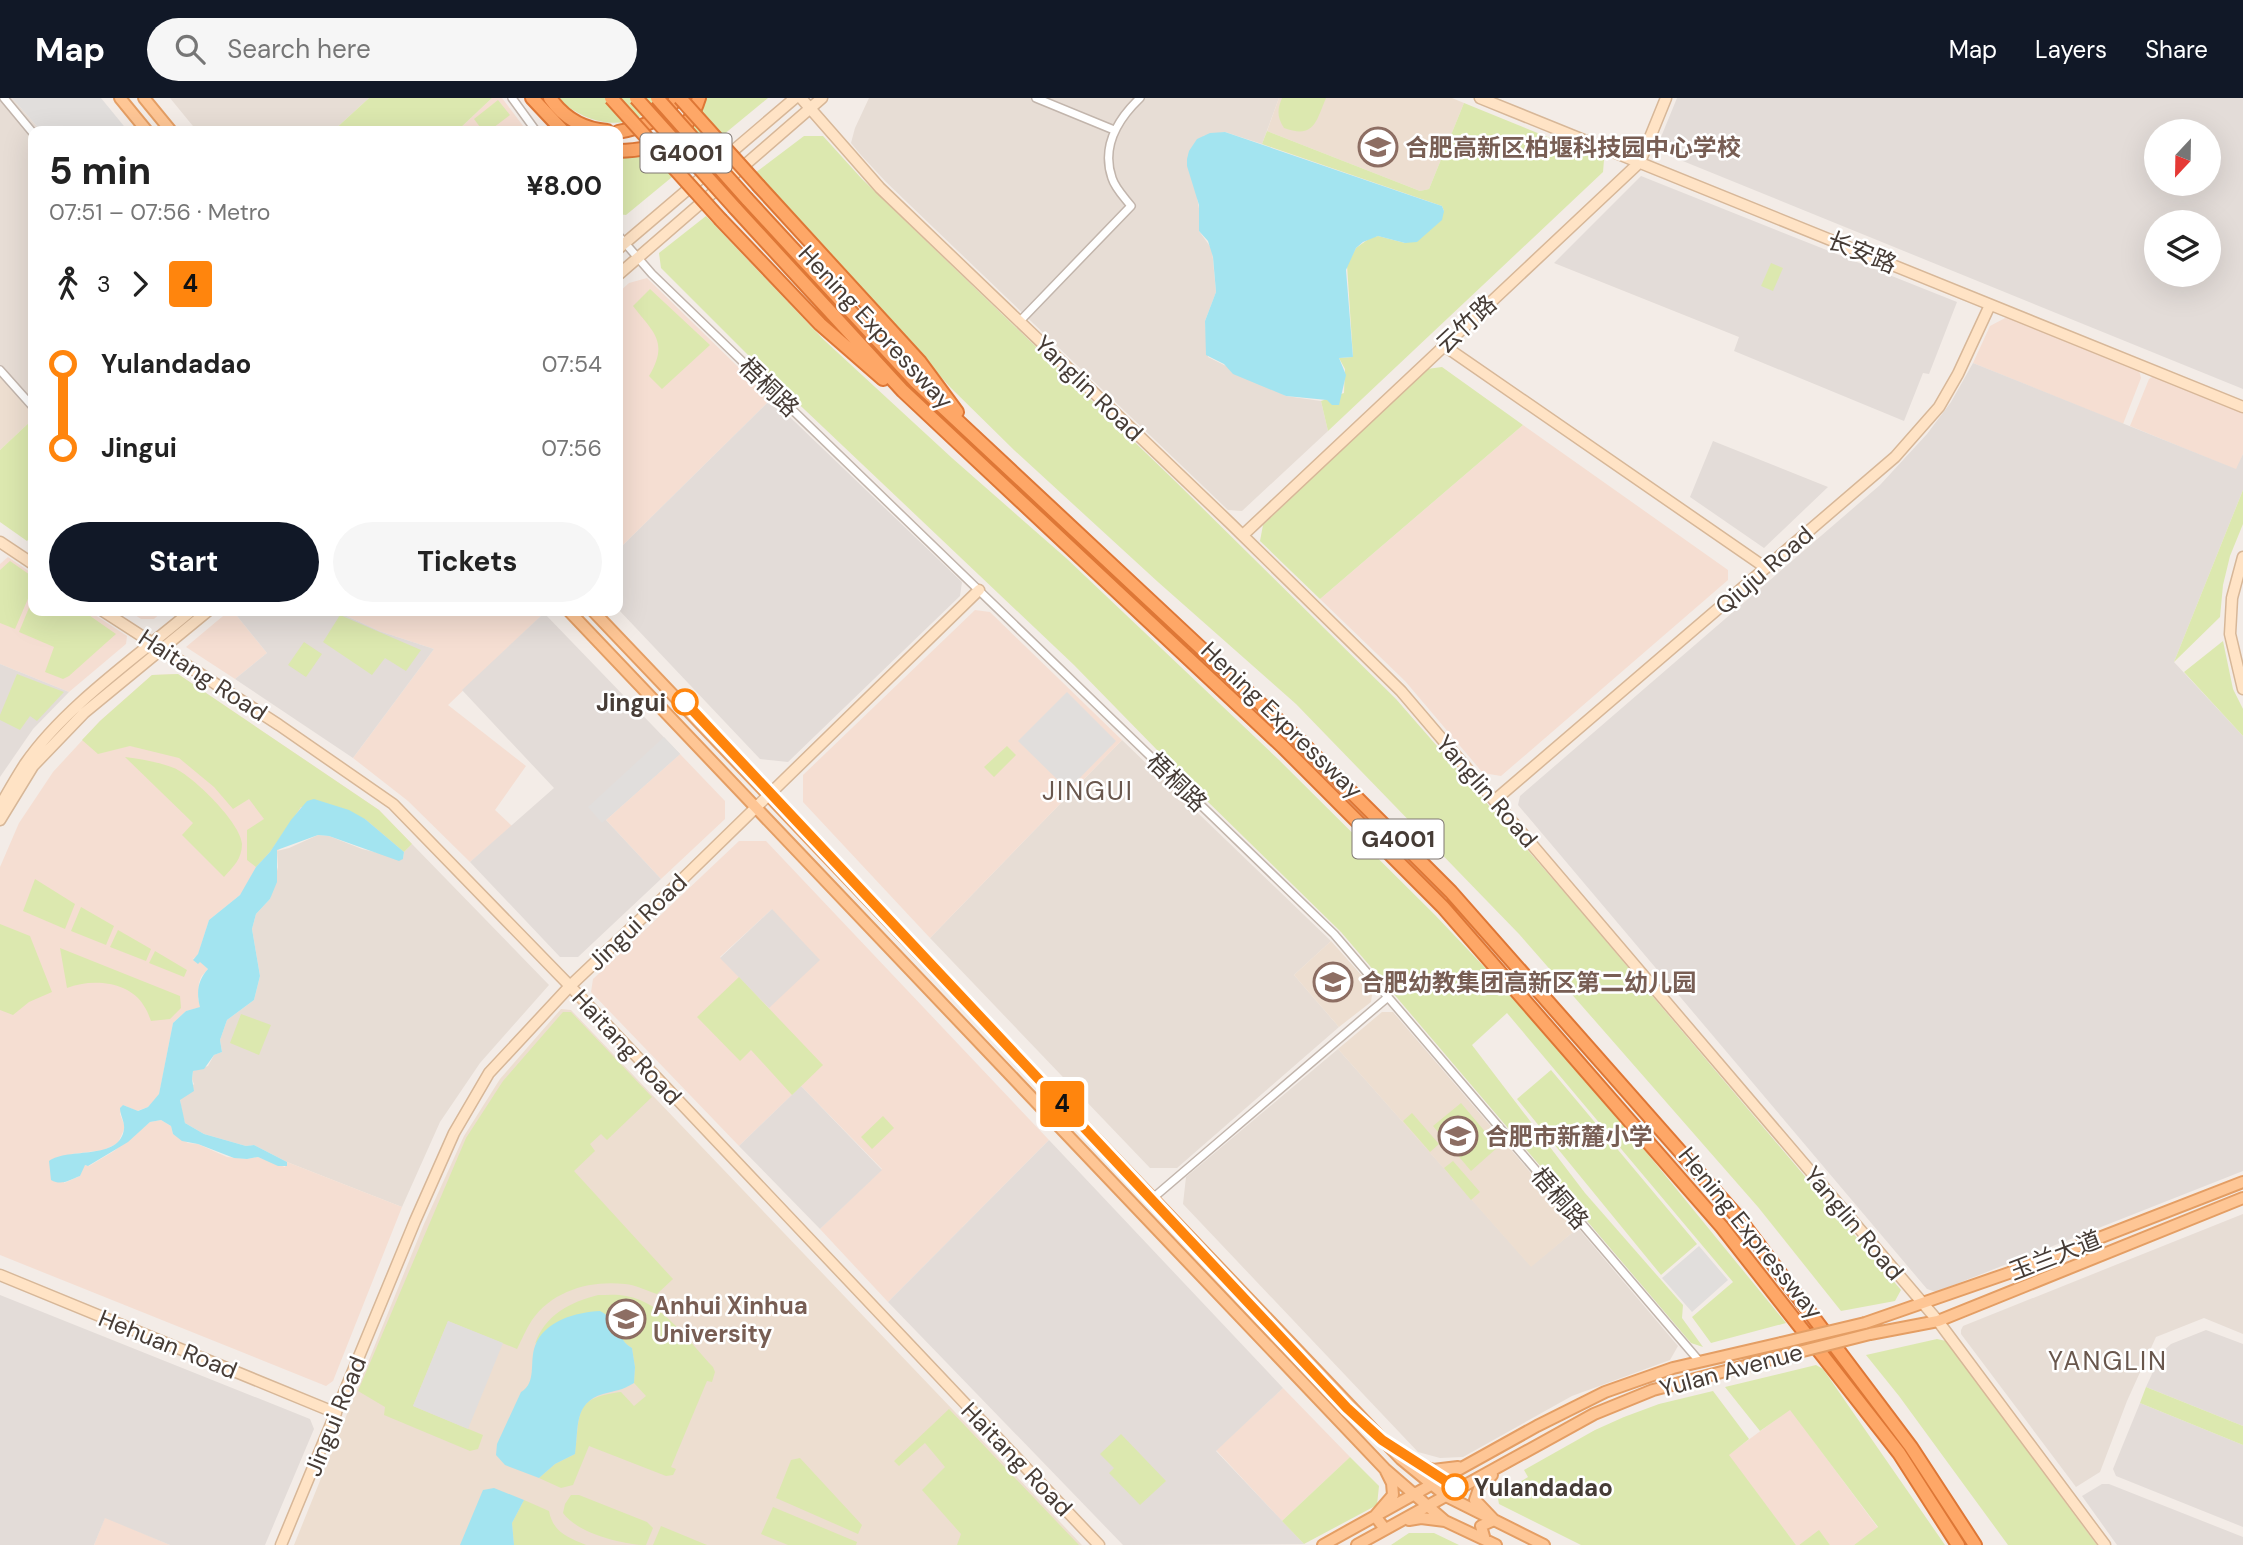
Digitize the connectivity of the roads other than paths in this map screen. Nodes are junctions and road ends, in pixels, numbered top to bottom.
1 (4, 98) edge
2 (120, 98) edge
3 (144, 98) edge
4 (512, 98) edge
5 (532, 98) edge
6 (550, 98) edge
7 (611, 98) edge
8 (636, 98) edge
9 (657, 98) edge
10 (678, 98) edge
11 (699, 98) edge
12 (795, 98) edge
13 (801, 98) edge
14 (822, 98) edge
15 (1036, 98) edge
16 (1140, 98) edge
17 (1480, 98) edge
18 (1666, 98) edge
19 (811, 109) junction
20 (143, 126) edge
21 (167, 126) edge
22 (532, 126) edge
23 (558, 126) edge
24 (584, 126) edge
25 (28, 128) edge
26 (1114, 130) junction
27 (623, 131) edge
28 (623, 151) edge
29 (1640, 162) junction
30 (623, 241) edge
31 (623, 246) edge
32 (638, 259) junction
33 (623, 271) edge
34 (1990, 305) junction
35 (1020, 322) junction
36 (1443, 345) junction
37 (0, 370) edge
38 (28, 401) edge
39 (2243, 407) edge
40 (975, 438) junction
41 (963, 448) junction
42 (1242, 535) junction
43 (0, 542) edge
44 (2243, 557) edge
45 (28, 561) edge
46 (1766, 568) junction
47 (979, 590) junction
48 (111, 616) edge
49 (186, 616) edge
50 (201, 616) edge
51 (574, 616) edge
52 (598, 616) edge
53 (157, 646) junction
54 (2243, 689) edge
55 (769, 794) junction
56 (1495, 800) junction
57 (0, 806) edge
58 (756, 807) junction
59 (0, 820) edge
60 (570, 986) junction
61 (1388, 996) junction
62 (2243, 1182) edge
63 (1153, 1198) junction
64 (2243, 1198) edge
65 (0, 1276) edge
66 (1923, 1303) junction
67 (1938, 1321) junction
68 (1865, 1323) joint
69 (1700, 1362) junction
70 (336, 1413) junction
71 (1482, 1457) junction
72 (1401, 1459) junction
73 (1504, 1464) junction
74 (1464, 1466) junction
75 (1385, 1469) junction
76 (1490, 1472) junction
77 (1432, 1484) junction
78 (1414, 1494) junction
79 (1446, 1496) junction
80 (1428, 1506) junction
81 (1375, 1516) junction
82 (1494, 1520) junction
83 (1445, 1521) junction
84 (1398, 1522) junction
85 (1385, 1530) junction
86 (1491, 1542) edge
87 (281, 1545) edge
88 (1099, 1545) edge
89 (1323, 1545) edge
90 (1357, 1545) edge
91 (1544, 1545) edge
92 (1958, 1545) edge
93 (1975, 1545) edge
94 (2105, 1545) edge

1 - 25 street
2 - 20 main road
3 - 21 main road
4 - 22 street
5 - 23 highway
6 - 24 highway
7 - 41 highway, bridge
8 - 41 highway, Hening Expressway / G4001, bridge
9 - 40 highway, Hening Expressway / G4001, bridge
10 - 27 highway
10 - 40 highway, bridge
11 - 28 highway
12 - 30 street
13 - 19 street, Yanglin Road
14 - 19 street
15 - 26 street
16 - 26 street
17 - 29 street, 长安路
18 - 29 street, 云竹路
19 - 32 street
19 - 35 street, Yanglin Road
26 - 35 street
29 - 34 street, 长安路
29 - 36 street, 云竹路
31 - 32 street, 梧桐路
32 - 33 street
32 - 47 street, 梧桐路
34 - 39 street, 长安路
34 - 46 street, Qiuju Road
35 - 42 street, Yanglin Road
36 - 42 street, 云竹路
36 - 46 street
37 - 38 street
40 - 93 highway, Hening Expressway / G4001
41 - 92 highway, Hening Expressway / G4001
42 - 56 street, Yanglin Road
43 - 45 street
44 - 54 street
46 - 56 street, Qiuju Road
47 - 55 street, Jingui Road
47 - 61 street, 梧桐路
48 - 53 street, Haitang Road
49 - 53 street
50 - 53 street
51 - 58 main road
52 - 55 main road
53 - 57 street
53 - 59 street
53 - 60 street, Haitang Road
55 - 58 street, Jingui Road
55 - 63 main road
56 - 66 street, Yanglin Road
58 - 60 street, Jingui Road
58 - 75 main road
60 - 70 street, Jingui Road
60 - 88 street, Haitang Road
61 - 63 street
61 - 69 street, 梧桐路
62 - 66 main road, 玉兰大道
63 - 72 main road
64 - 67 main road, Yulan Avenue
65 - 70 street, Hehuan Road
66 - 67 street, Yanglin Road
66 - 68 main road, 玉兰大道
67 - 73 main road, Yulan Avenue, bridge
67 - 94 street, Yanglin Road
68 - 69 main road, Yulan Avenue, bridge
69 - 71 main road, Yulan Avenue
70 - 87 street, Jingui Road
71 - 74 main road, Yulan Avenue
71 - 76 main road
72 - 74 main road
72 - 77 main road
73 - 76 main road, Yulan Avenue
73 - 82 main road
74 - 77 main road, Yulan Avenue
75 - 78 main road
75 - 81 main road
76 - 79 main road, Yulan Avenue
77 - 78 main road, Yulan Avenue
77 - 79 main road
78 - 80 main road
78 - 81 main road, Yulan Avenue
79 - 80 main road, Yulan Avenue
79 - 82 main road
80 - 83 main road
80 - 84 main road, Yulan Avenue
81 - 85 main road
81 - 89 main road, Yulan Avenue
82 - 86 main road
82 - 91 main road
83 - 84 main road
83 - 86 main road
84 - 85 main road, Yulan Avenue
85 - 90 main road, Yulan Avenue

